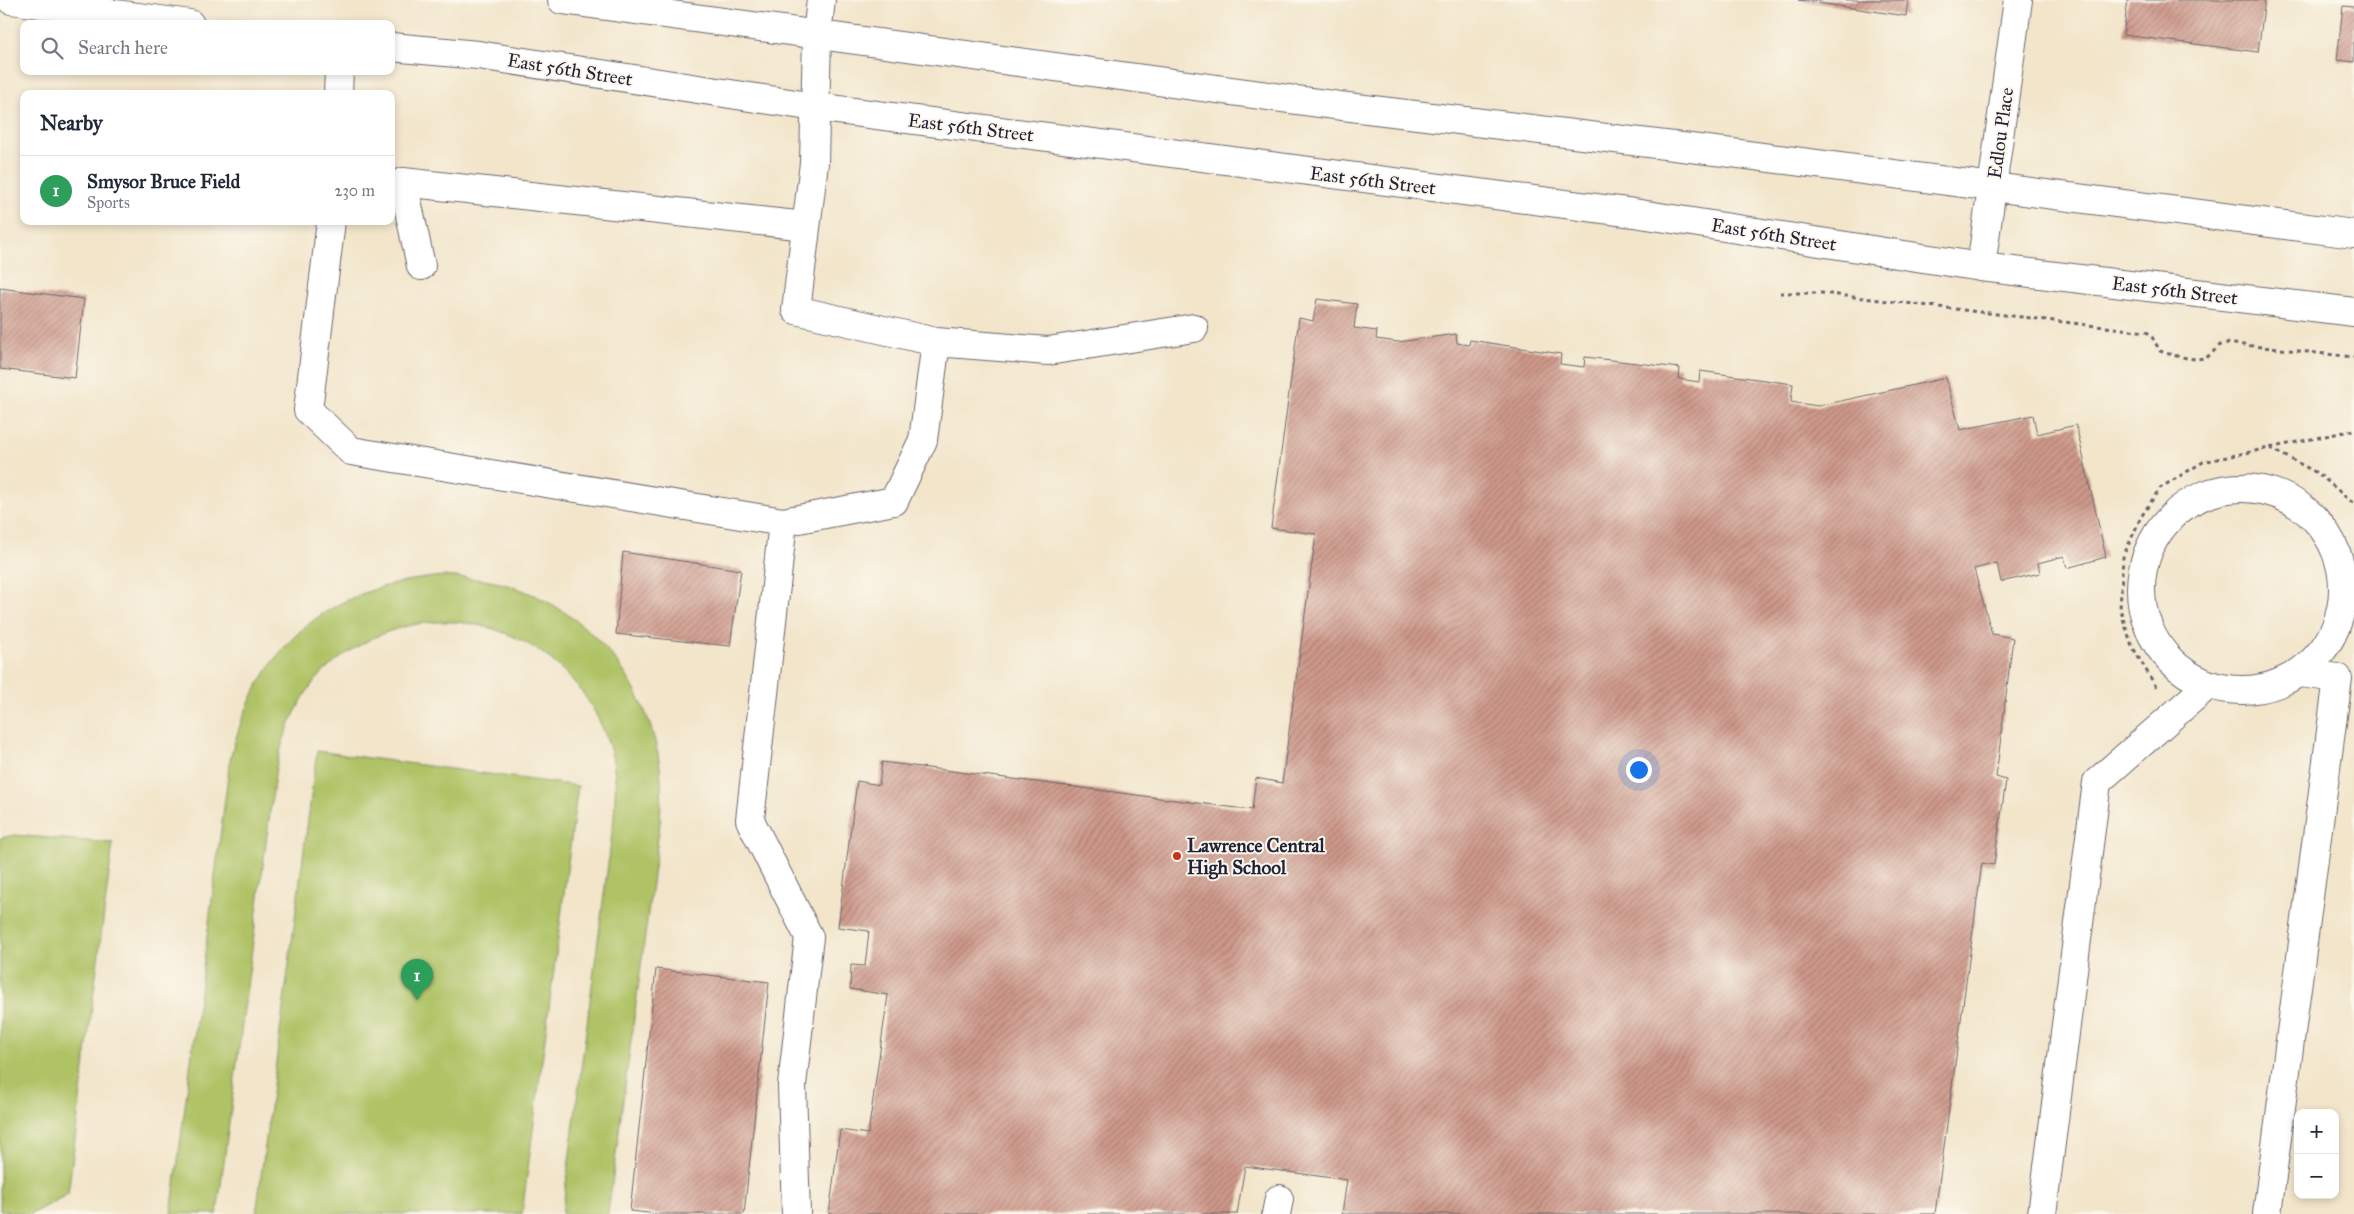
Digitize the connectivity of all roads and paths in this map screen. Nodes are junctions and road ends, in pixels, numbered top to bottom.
1 (11, 0) edge
2 (562, 0) edge
3 (821, 0) edge
4 (2018, 0) edge
5 (160, 20) edge
6 (817, 35) junction
7 (395, 47) edge
8 (339, 75) edge
9 (338, 90) edge
10 (815, 107) junction
11 (397, 185) edge
12 (1992, 186) junction
13 (331, 225) edge
14 (806, 226) junction
15 (2354, 234) edge
16 (421, 266) dead end
17 (1981, 267) junction
18 (1780, 293) dead end
19 (2354, 312) edge
20 (1194, 328) dead end
21 (936, 342) junction
22 (2354, 357) edge
23 (2354, 430) edge
24 (2269, 448) junction
25 (2354, 504) edge
26 (782, 522) junction
27 (2300, 673) junction
28 (2346, 678) edge
29 (2208, 685) junction
30 (2158, 690) dead end
31 (796, 1214) edge
32 (2042, 1214) edge
33 (2266, 1214) edge

1 - 5 main road
2 - 6 main road
3 - 6 main road
4 - 12 main road, Edlou Place
6 - 10 main road
6 - 12 main road
7 - 10 main road, East 56th Street
8 - 9 main road
10 - 14 main road
10 - 17 main road, East 56th Street
11 - 14 main road
11 - 16 main road
12 - 15 main road
12 - 17 main road, Edlou Place
13 - 26 main road
14 - 21 main road
17 - 19 main road, East 56th Street
18 - 22 path
20 - 21 main road
21 - 26 main road
23 - 24 path
24 - 25 path
24 - 30 path
26 - 31 main road
27 - 28 main road
27 - 29 main road
27 - 29 main road
28 - 33 main road
29 - 32 main road

